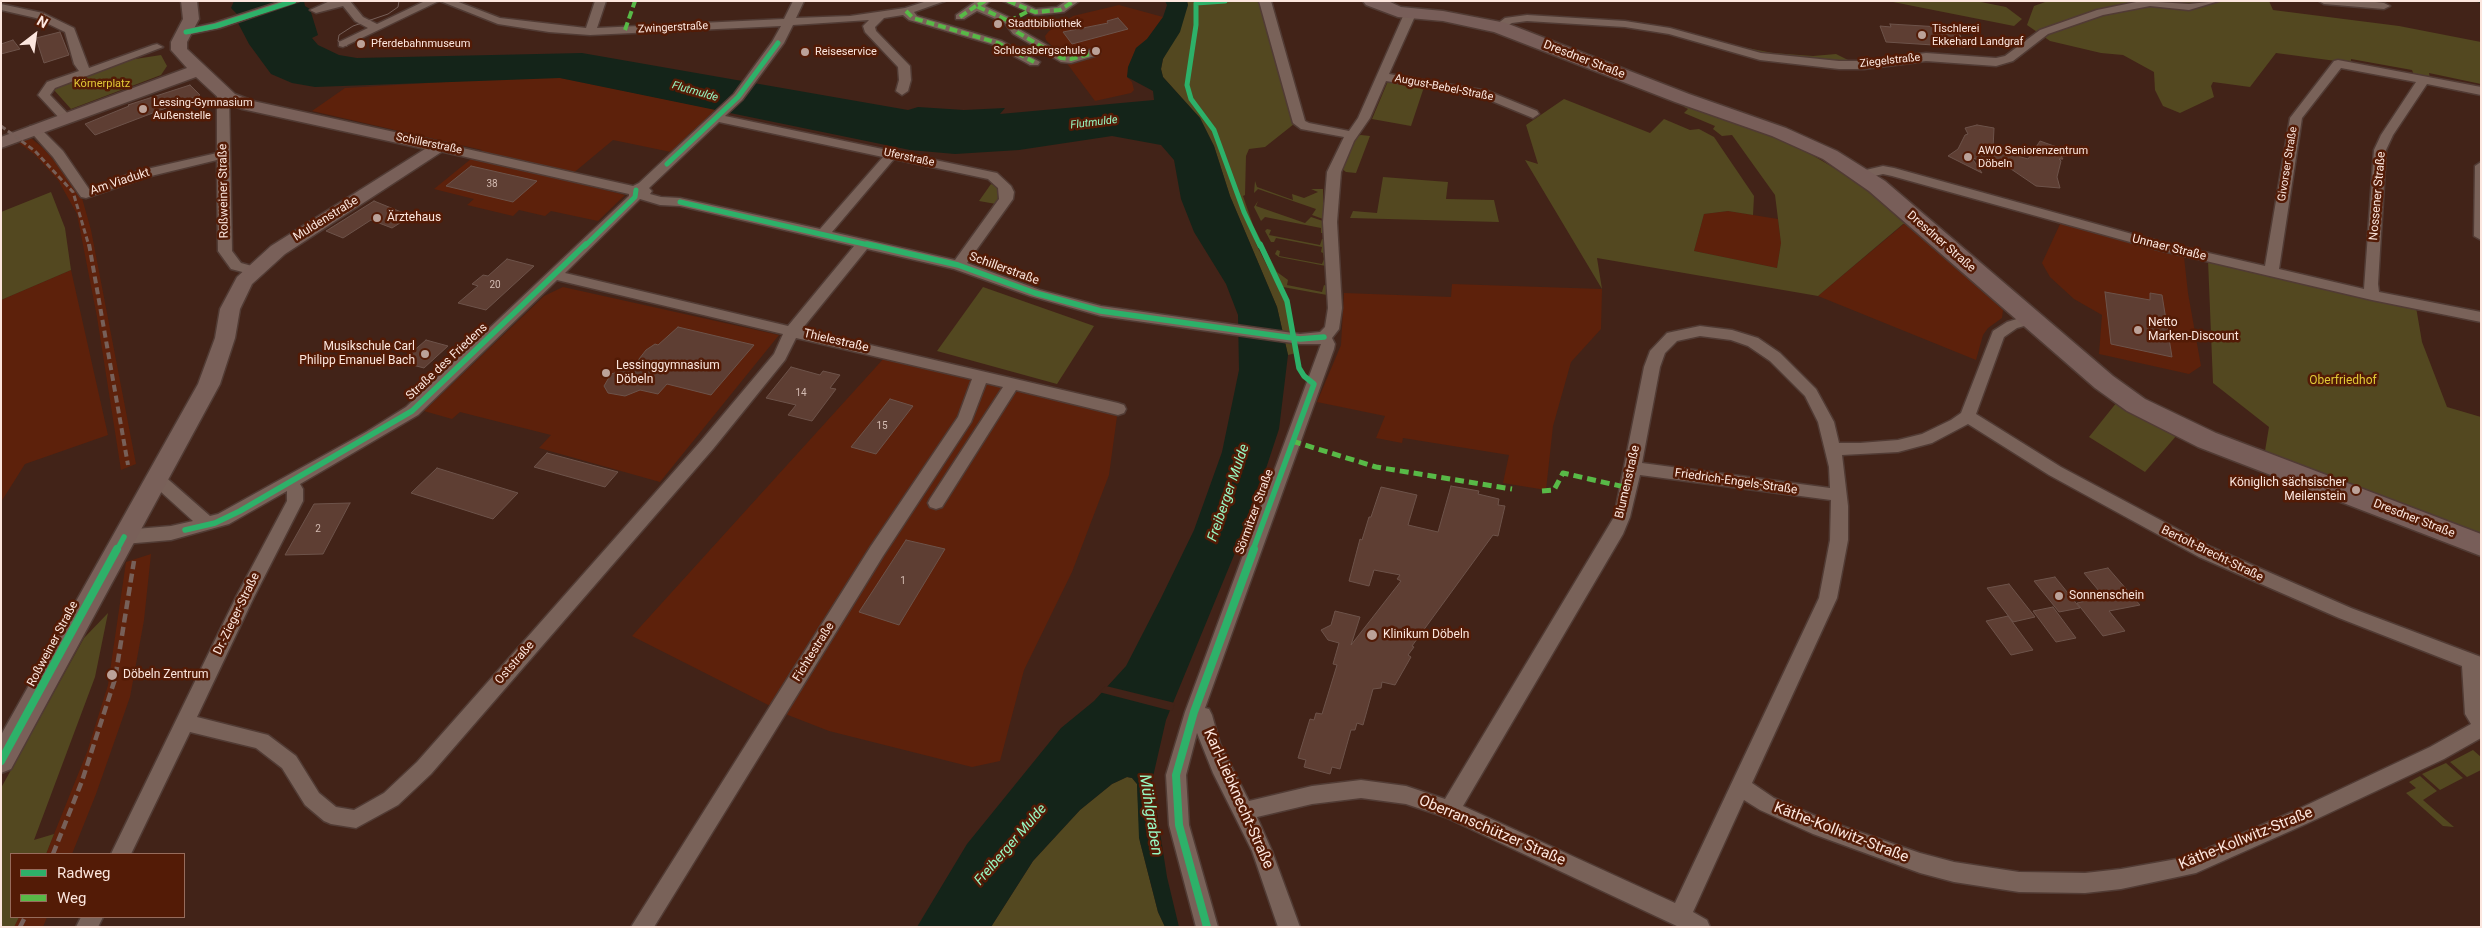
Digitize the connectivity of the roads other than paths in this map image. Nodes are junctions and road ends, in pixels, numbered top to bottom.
1 (189, 1) edge
2 (294, 1) edge
3 (434, 1) edge
4 (444, 1) edge
5 (601, 1) edge
6 (799, 1) edge
7 (1008, 1) edge
8 (1074, 1) edge
9 (1265, 1) edge
10 (1372, 1) edge
11 (2214, 1) edge
12 (2324, 1) edge
13 (936, 2) edge
14 (980, 4) edge
15 (2384, 6) dead end
16 (1, 7) edge
17 (316, 10) dead end
18 (906, 11) junction
19 (1029, 11) junction
20 (1410, 14) junction
21 (880, 15) junction
22 (960, 17) dead end
23 (236, 20) joint
24 (1009, 21) junction
25 (787, 22) junction
26 (1498, 27) junction
27 (376, 28) junction
28 (590, 32) junction
29 (184, 35) junction
30 (343, 44) dead end
31 (157, 47) dead end
32 (1094, 53) dead end
33 (1034, 62) dead end
34 (198, 70) junction
35 (85, 71) junction
36 (1383, 77) junction
37 (2424, 79) junction
38 (902, 91) dead end
39 (2481, 91) edge
40 (222, 93) junction
41 (1533, 114) dead end
42 (721, 115) junction
43 (66, 118) junction
44 (34, 129) junction
45 (1352, 135) junction
46 (1, 143) edge
47 (440, 147) junction
48 (224, 155) junction
49 (891, 155) junction
50 (2481, 166) edge
51 (1862, 175) junction
52 (636, 190) junction
53 (822, 234) junction
54 (2481, 236) edge
55 (864, 243) junction
56 (958, 265) junction
57 (254, 271) junction
58 (2271, 272) junction
59 (554, 275) junction
60 (2372, 295) junction
61 (230, 309) joint
62 (2446, 310) joint
63 (2481, 316) edge
64 (2030, 320) junction
65 (792, 331) junction
66 (1324, 337) junction
67 (981, 375) junction
68 (1013, 383) junction
69 (1118, 409) dead end
70 (1967, 416) junction
71 (1833, 449) junction
72 (1633, 468) junction
73 (156, 478) junction
74 (289, 484) junction
75 (1840, 495) junction
76 (936, 503) dead end
77 (208, 524) junction
78 (124, 537) junction
79 (2481, 545) edge
80 (2476, 664) edge
81 (1194, 712) junction
82 (184, 722) junction
83 (2481, 722) edge
84 (2481, 728) edge
85 (1, 761) edge
86 (1742, 787) junction
87 (1450, 810) junction
88 (1244, 811) junction
89 (121, 853) edge
90 (1680, 916) junction
91 (642, 927) edge
92 (1207, 927) edge
93 (1289, 927) edge
94 (1699, 927) edge

1 - 29 main road
2 - 23 street
3 - 27 street
4 - 28 street, Zwingerstraße
5 - 28 street
6 - 25 street, Straße des Friedens
7 - 19 street
8 - 19 street
9 - 45 street
10 - 20 main road, Dresdner Straße
11 - 26 street, Ziegelstraße
12 - 15 street
13 - 18 street, Zwingerstraße
14 - 22 street
14 - 24 street
16 - 35 street
17 - 27 street
18 - 21 street, Zwingerstraße
18 - 33 street
19 - 24 street
20 - 26 main road, Dresdner Straße
20 - 36 street
21 - 25 street, Zwingerstraße
21 - 38 street
23 - 29 street
24 - 32 street
25 - 28 street, Zwingerstraße
25 - 42 street, Straße des Friedens
26 - 51 main road, Dresdner Straße
27 - 30 street
29 - 34 main road
31 - 35 street
34 - 40 main road
34 - 43 main road
35 - 43 street
36 - 41 street, August-Bebel-Straße
36 - 45 street
37 - 39 street, Givorser Straße
37 - 58 street, Givorser Straße
37 - 60 street, Nossener Straße
40 - 47 main road, Schillerstraße
40 - 48 street, Roßweiner Straße
42 - 49 street, Uferstraße
42 - 52 street, Straße des Friedens
43 - 44 main road
44 - 46 main road
44 - 48 street, Am Viadukt
45 - 66 street, Sörmitzer Straße
47 - 52 street, Schillerstraße
47 - 57 main road, Muldenstraße
48 - 57 street, Roßweiner Straße
49 - 53 street
49 - 56 street, Uferstraße
50 - 54 street
51 - 58 street, Unnaer Straße
51 - 64 main road, Dresdner Straße
52 - 53 street, Schillerstraße
52 - 59 street, Straße des Friedens
53 - 55 street, Schillerstraße
55 - 56 street, Schillerstraße
55 - 65 street, Oststraße
56 - 66 street, Schillerstraße
57 - 61 main road, Muldenstraße
58 - 60 street, Unnaer Straße
59 - 65 street, Thielestraße
59 - 74 street, Straße des Friedens
60 - 62 street, Unnaer Straße
61 - 73 main road, Roßweiner Straße
62 - 63 street, Unnaer Straße
64 - 70 street
64 - 79 main road, Dresdner Straße
65 - 67 street, Thielestraße
65 - 82 street, Oststraße
66 - 81 street, Sörmitzer Straße
67 - 68 street, Thielestraße
67 - 91 street, Fichtestraße
68 - 69 street, Thielestraße
68 - 76 street
70 - 71 street
70 - 80 street, Bertolt-Brecht-Straße
71 - 72 street, Blumenstraße
71 - 75 street, Blumenstraße
72 - 75 street, Friedrich-Engels-Straße
72 - 87 street, Blumenstraße
73 - 77 street
73 - 78 main road, Roßweiner Straße
74 - 77 street, Straße des Friedens
74 - 82 street, Dr.-Zieger-Straße
75 - 86 street, Blumenstraße
77 - 78 street, Straße des Friedens
78 - 85 main road, Roßweiner Straße
80 - 83 street
81 - 88 street, Karl-Liebknecht-Straße
81 - 92 street
82 - 89 street, Dr.-Zieger-Straße
84 - 86 street, Käthe-Kollwitz-Straße
86 - 90 street, Blumenstraße
87 - 88 street, Oberranschützer Straße
87 - 90 street, Oberranschützer Straße
88 - 93 street, Karl-Liebknecht-Straße
90 - 94 street, Oberranschützer Straße

